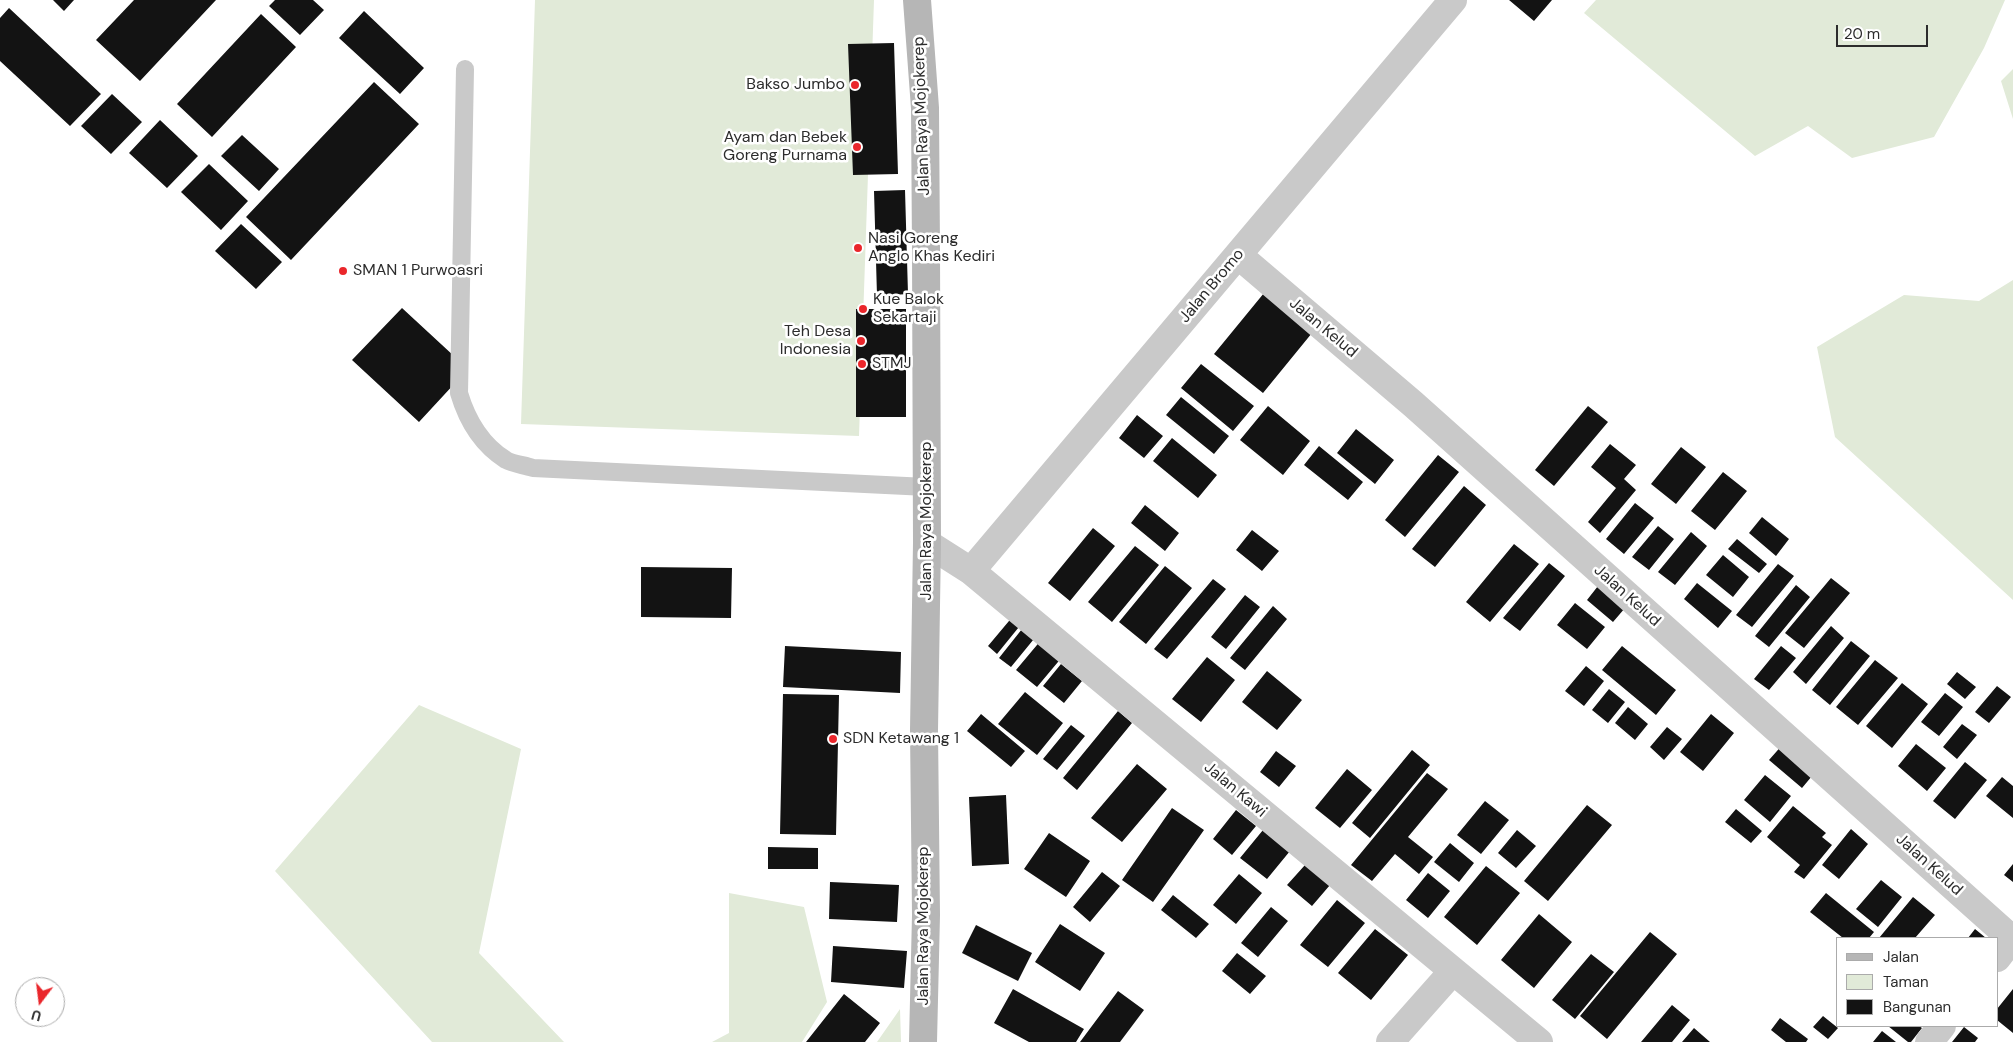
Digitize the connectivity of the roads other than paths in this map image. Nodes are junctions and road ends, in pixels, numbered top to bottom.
1 (917, 0) edge
2 (1453, 0) edge
3 (466, 69) dead end
4 (1238, 255) junction
5 (927, 487) junction
6 (927, 543) junction
7 (971, 572) junction
8 (2007, 945) edge
9 (1453, 971) junction
10 (1941, 1027) edge
11 (923, 1042) edge
12 (1390, 1042) edge
13 (1538, 1042) edge
14 (1929, 1042) edge

1 - 5 main road, Jalan Raya Mojokerep
2 - 4 street, Jalan Bromo
3 - 5 lane
4 - 7 street, Jalan Bromo
4 - 8 street, Jalan Kelud
5 - 6 main road, Jalan Raya Mojokerep
6 - 7 street, Jalan Kawi
6 - 11 main road, Jalan Raya Mojokerep
7 - 9 street, Jalan Kawi
9 - 12 street
9 - 13 street, Jalan Kawi
10 - 14 street

